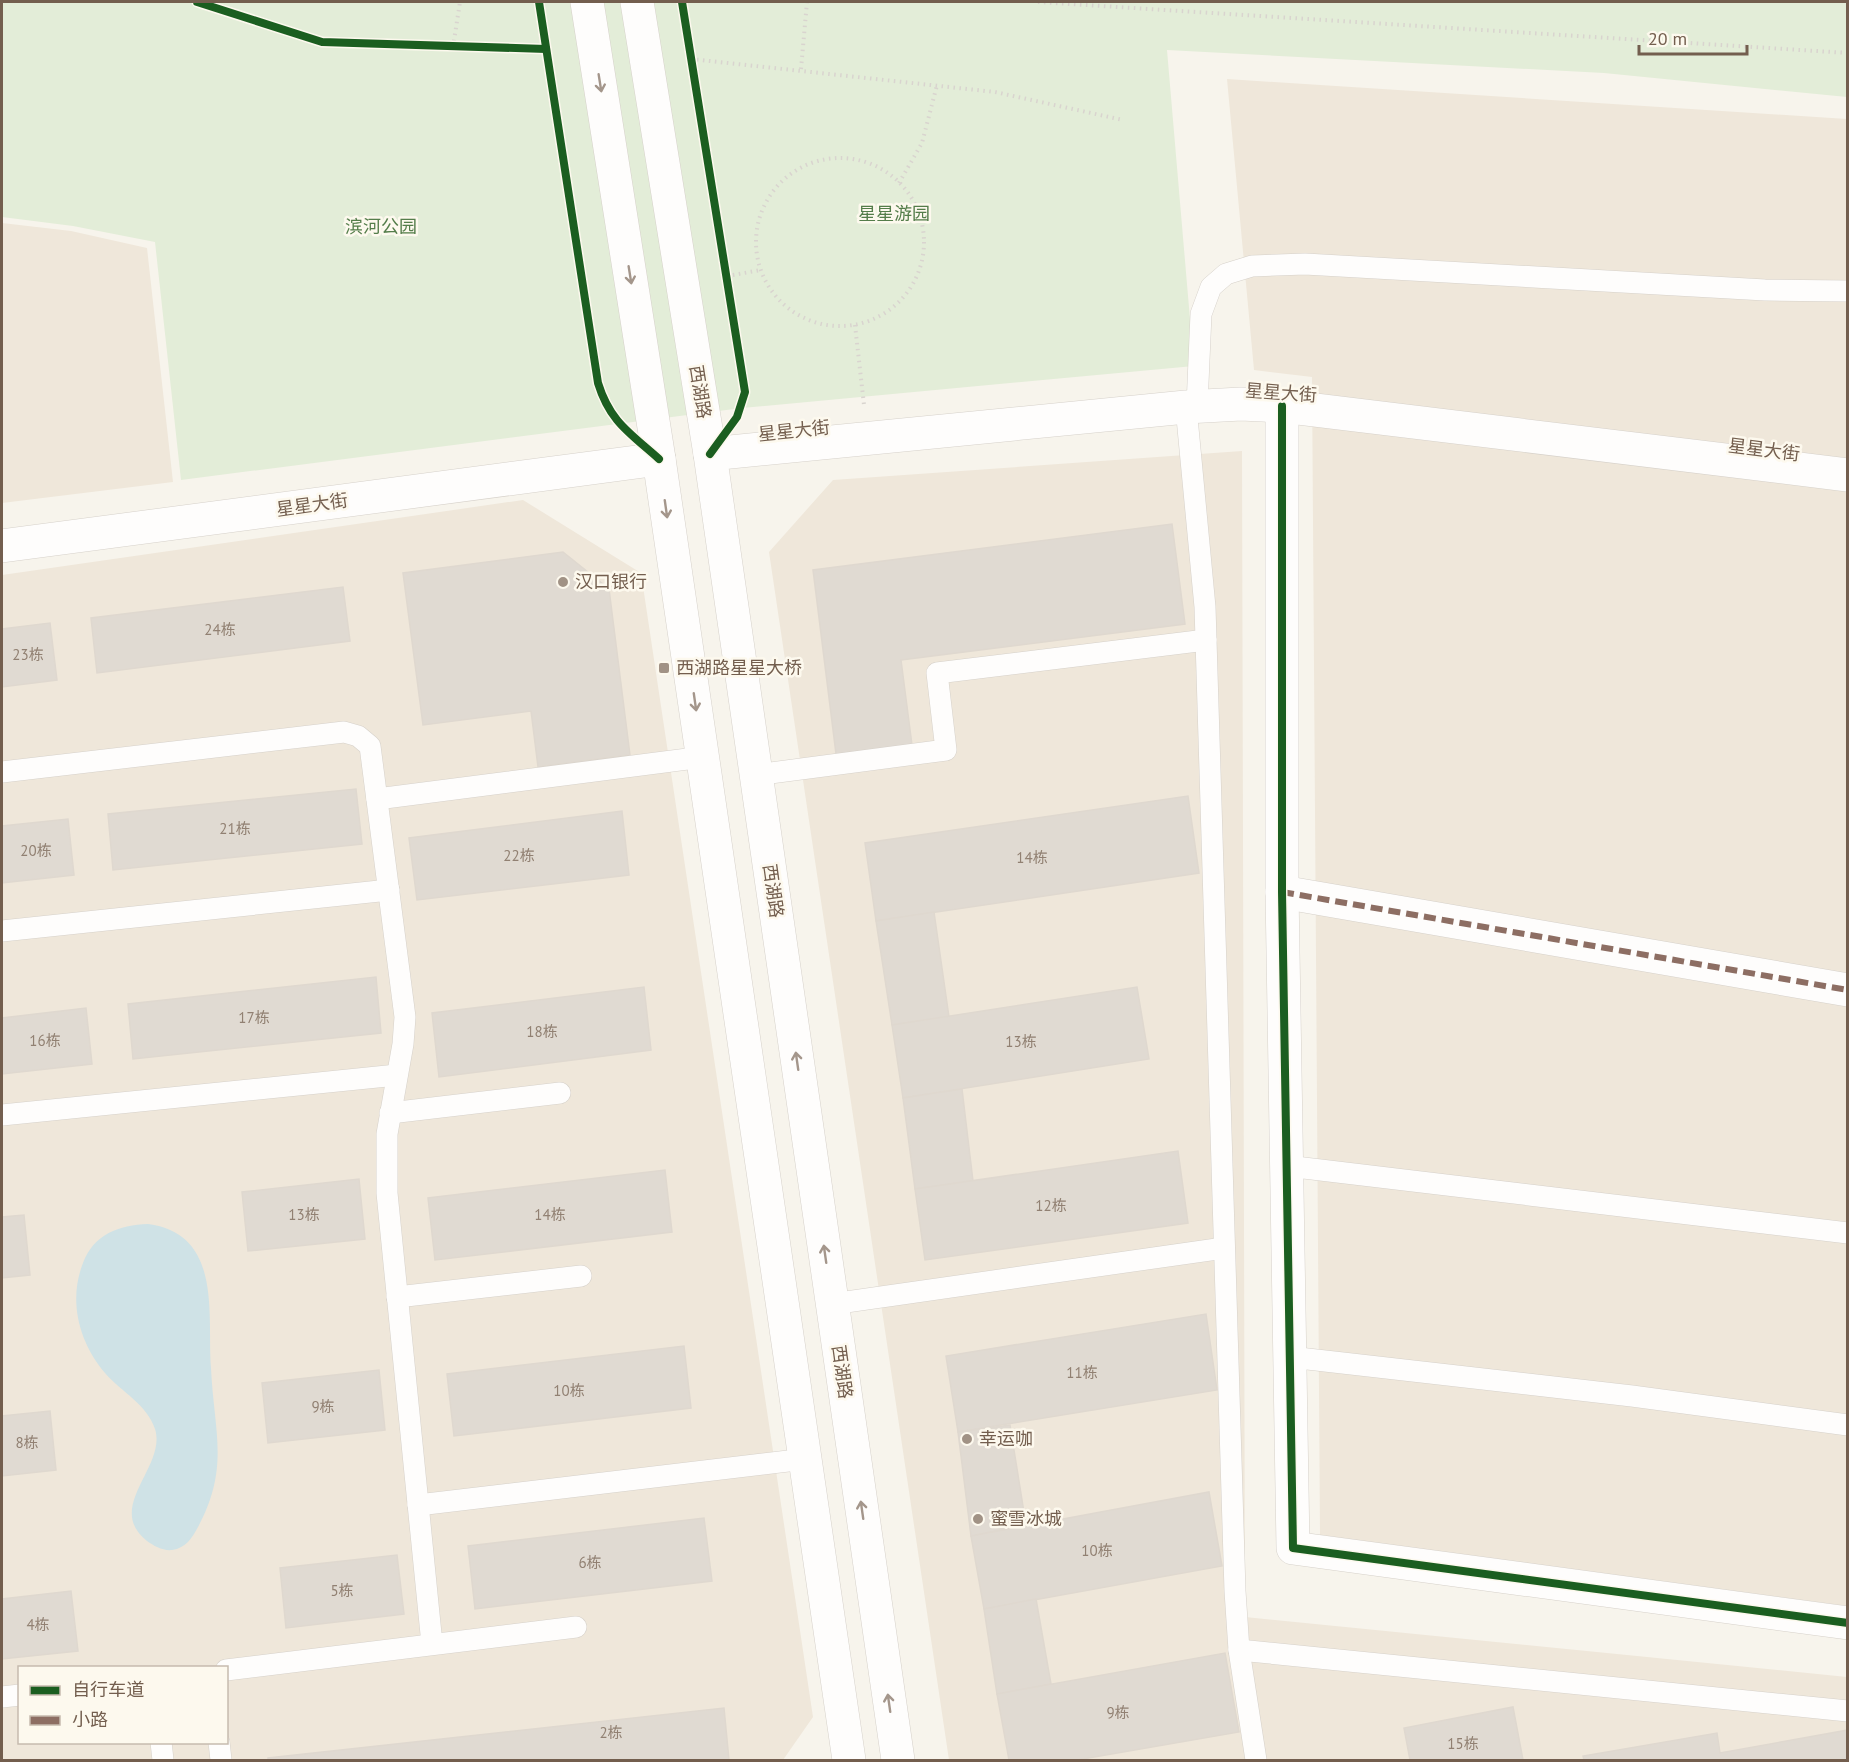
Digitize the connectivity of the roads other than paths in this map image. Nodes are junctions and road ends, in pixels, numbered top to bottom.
1 (639, 12) edge
2 (589, 13) edge
3 (1848, 291) edge
4 (1192, 406) junction
5 (1282, 406) junction
6 (710, 454) junction
7 (659, 459) junction
8 (1848, 475) edge
9 (2, 546) edge
10 (1206, 640) junction
11 (703, 757) junction
12 (2, 772) edge
13 (756, 775) junction
14 (377, 799) junction
15 (389, 890) junction
16 (1282, 892) junction
17 (2, 931) edge
18 (1848, 990) edge
19 (397, 1075) junction
20 (560, 1093) dead end
21 (390, 1113) junction
22 (2, 1115) edge
23 (1287, 1166) junction
24 (1848, 1233) edge
25 (1224, 1248) junction
26 (581, 1276) dead end
27 (397, 1297) junction
28 (832, 1304) junction
29 (1290, 1357) junction
30 (1848, 1425) edge
31 (805, 1459) junction
32 (418, 1505) junction
33 (1848, 1623) edge
34 (576, 1627) dead end
35 (432, 1644) junction
36 (1239, 1650) junction
37 (228, 1670) edge
38 (18, 1695) edge
39 (2, 1697) edge
40 (1848, 1711) edge
41 (160, 1744) edge
42 (219, 1744) edge
43 (163, 1761) edge
44 (221, 1761) edge
45 (849, 1761) edge
46 (898, 1761) edge
47 (1256, 1761) edge

1 - 6 street, 西湖路
2 -> 7 street
3 - 4 lane
4 - 5 street, 星星大街
4 - 6 street, 星星大街
4 - 10 lane
5 - 8 street, 星星大街
5 - 16 street
6 - 13 street, 西湖路
7 - 9 street, 星星大街
7 -> 11 street
10 - 13 lane
10 - 25 lane
11 - 14 lane
11 - 31 street
12 - 14 lane
28 -> 13 street, 西湖路
14 - 15 lane
15 - 17 lane
15 - 19 lane
16 - 18 street
16 - 23 street
19 - 21 lane
19 - 22 lane
20 - 21 lane
21 - 27 lane
23 - 24 lane
23 - 29 street
25 - 28 lane
25 - 36 lane
26 - 27 lane
27 - 32 lane
46 -> 28 street, 西湖路
29 - 30 lane
29 - 33 street
31 - 32 lane
31 - 45 street
32 - 35 lane
34 - 35 lane
35 - 37 lane
36 - 40 lane
36 - 47 lane
38 - 39 lane
41 - 43 lane
42 - 44 lane

